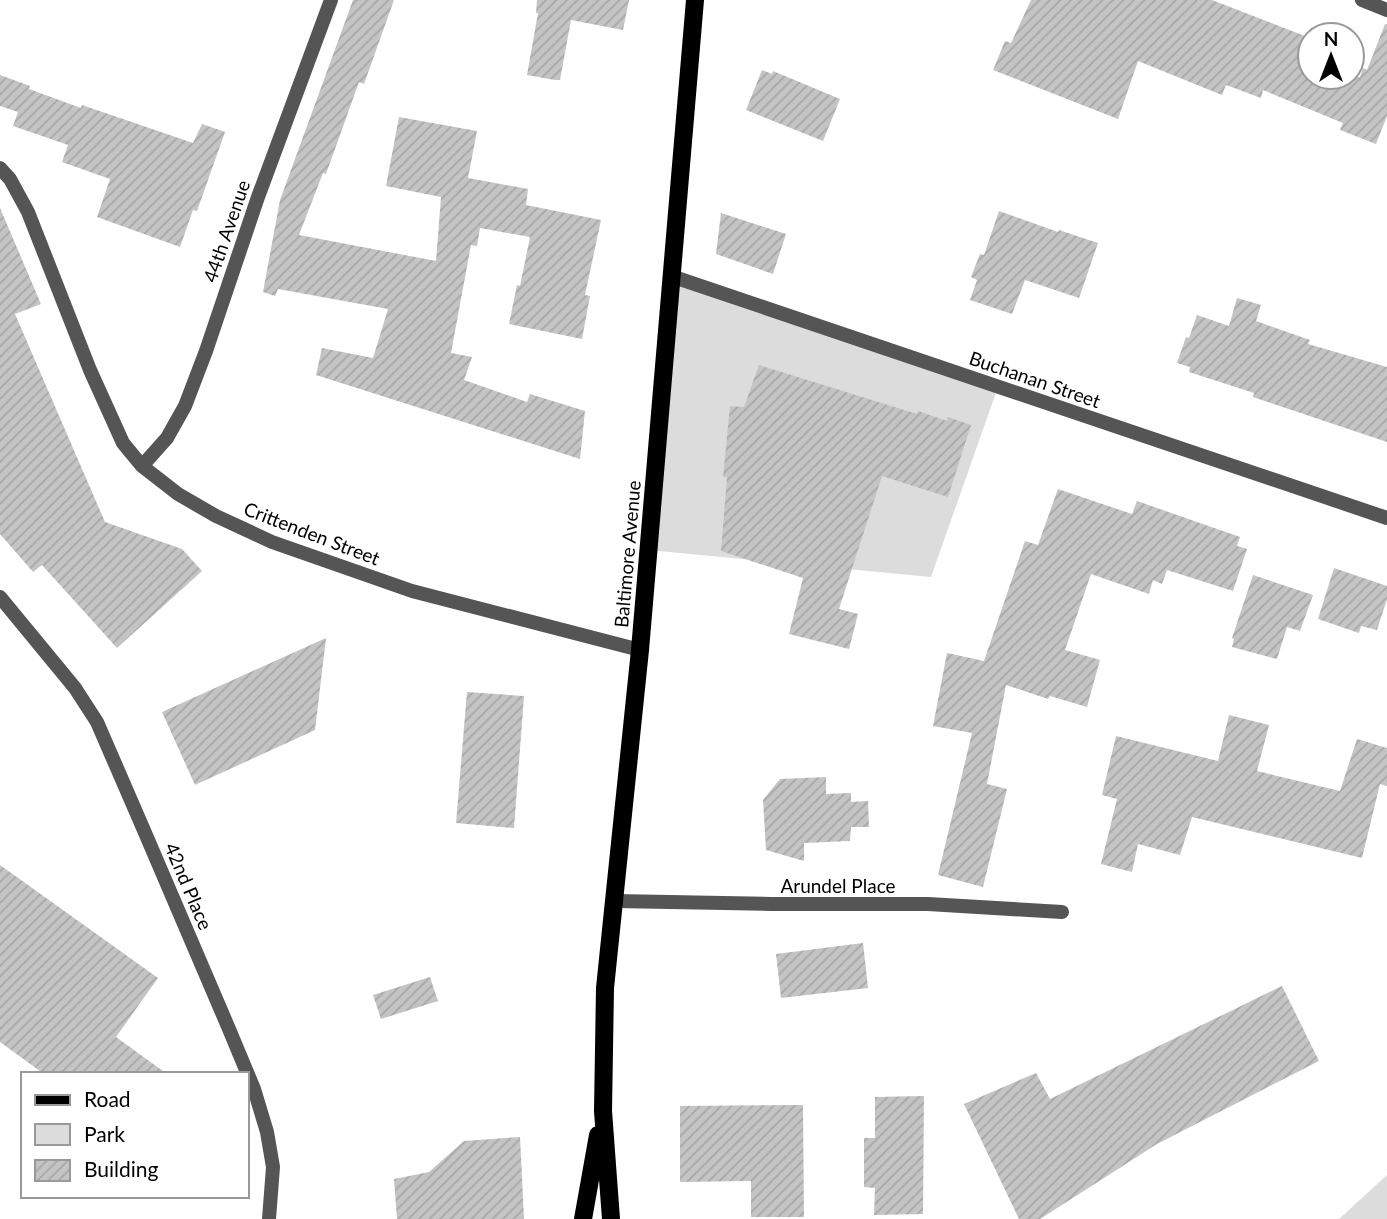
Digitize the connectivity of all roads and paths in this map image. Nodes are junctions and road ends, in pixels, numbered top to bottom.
1 (331, 0) edge
2 (695, 0) edge
3 (1362, 0) edge
4 (1387, 10) edge
5 (0, 168) edge
6 (671, 276) junction
7 (142, 466) junction
8 (1387, 518) edge
9 (0, 597) edge
10 (640, 650) junction
11 (615, 901) junction
12 (1062, 912) dead end
13 (246, 1072) edge
14 (248, 1078) edge
15 (603, 1111) junction
16 (269, 1219) edge
17 (583, 1219) edge
18 (611, 1219) edge

1 - 7 street, 44th Avenue
2 - 6 main road, Baltimore Avenue
3 - 4 street
5 - 7 street, Crittenden Street
6 - 8 street, Buchanan Street
6 - 10 main road, Baltimore Avenue
7 - 10 street, Crittenden Street
9 - 13 street, 42nd Place
10 - 11 main road, Baltimore Avenue
11 - 12 street, Arundel Place
11 - 15 main road, Baltimore Avenue
14 - 16 street, 42nd Place
15 - 17 main road, Baltimore Avenue
15 - 18 main road, Baltimore Avenue

